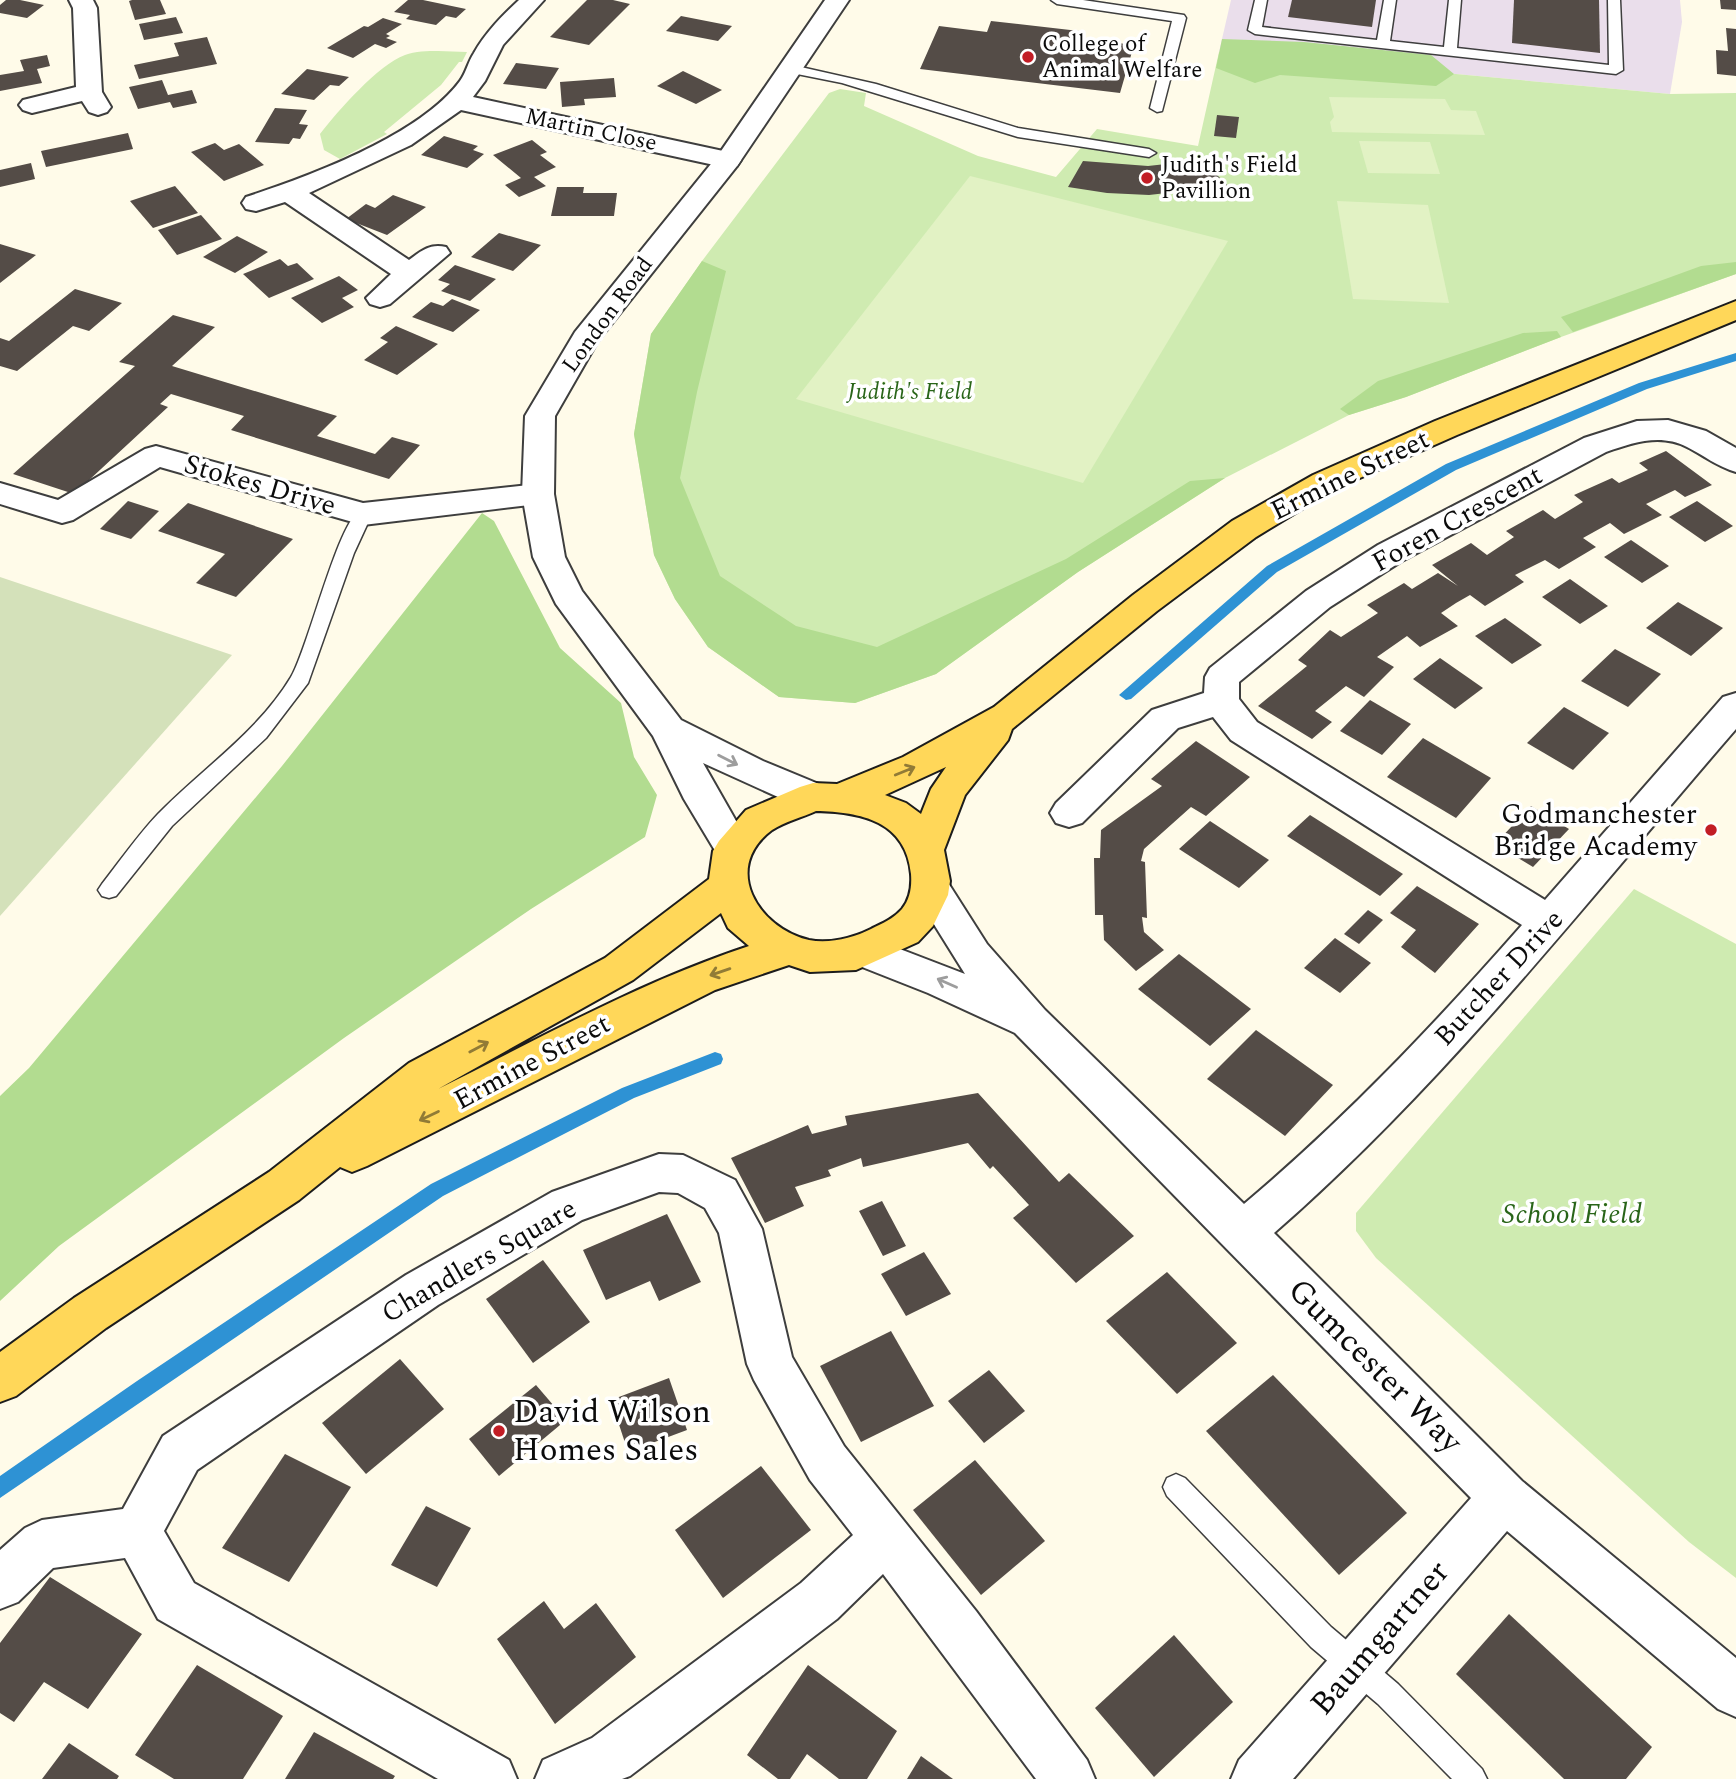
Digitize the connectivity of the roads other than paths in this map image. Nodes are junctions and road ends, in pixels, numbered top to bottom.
1 (81, 0) edge
2 (532, 0) edge
3 (837, 0) edge
4 (1057, 0) edge
5 (1261, 0) edge
6 (1390, 0) edge
7 (1455, 0) edge
8 (1614, 0) edge
9 (1383, 44) junction
10 (1450, 51) junction
11 (792, 69) junction
12 (454, 101) junction
13 (32, 105) dead end
14 (1157, 108) dead end
15 (1149, 153) dead end
16 (728, 160) junction
17 (290, 192) junction
18 (256, 203) dead end
19 (436, 253) dead end
20 (409, 273) junction
21 (380, 298) dead end
22 (1736, 310) edge
23 (1736, 462) edge
24 (0, 493) edge
25 (538, 494) junction
26 (363, 514) junction
27 (1221, 701) junction
28 (1733, 713) edge
29 (1007, 716) junction
30 (667, 730) junction
31 (827, 797) junction
32 (1069, 813) dead end
33 (926, 848) junction
34 (730, 868) junction
35 (931, 889) junction
36 (109, 890) dead end
37 (1550, 923) junction
38 (785, 950) junction
39 (866, 952) junction
40 (1031, 1022) junction
41 (284, 1186) junction
42 (1243, 1232) junction
43 (0, 1380) edge
44 (1176, 1487) dead end
45 (1505, 1498) junction
46 (137, 1532) junction
47 (886, 1537) junction
48 (0, 1584) edge
49 (1355, 1666) junction
50 (1736, 1691) edge
51 (489, 1779) edge
52 (562, 1779) edge
53 (1068, 1779) edge
54 (1258, 1779) edge
55 (1472, 1779) edge

1 - 13 street
2 - 12 street
3 - 11 street, London Road
4 - 14 lane
5 - 9 lane
6 - 9 lane
7 - 10 lane
8 - 10 lane
9 - 10 lane
11 - 15 lane
11 - 16 street, London Road
12 - 16 street, Martin Close
12 - 17 street
16 - 25 street, London Road
17 - 18 street
17 - 20 street
19 - 20 street
20 - 21 street
22 - 29 main road, Ermine Street
23 - 27 street, Foren Crescent
24 - 26 street, Stokes Drive
25 - 26 street, Stokes Drive
25 - 30 street, London Road
26 - 36 lane
27 - 32 street
27 - 37 street
28 - 37 street, Butcher Drive
31 -> 29 main road, Ermine Street
29 - 33 main road, Ermine Street
30 -> 31 street, London Road
30 - 34 street, London Road
31 - 33 main road
31 - 34 main road
33 - 35 main road
34 - 38 main road
41 -> 34 main road, Ermine Street
35 - 39 main road
35 - 40 street, Gumcester Way
37 - 42 street, Butcher Drive
38 - 39 main road
38 -> 41 main road, Ermine Street
40 -> 39 street, Gumcester Way
40 - 42 street, Gumcester Way
41 - 43 main road, Ermine Street
42 - 45 street, Gumcester Way
44 - 49 lane
45 - 49 street, Baumgartner
45 - 50 street, Gumcester Way
46 - 47 street, Chandlers Square
46 - 48 street
46 - 51 street
47 - 52 street
47 - 53 street, Chandlers Square
49 - 54 street, Baumgartner
49 - 55 lane

